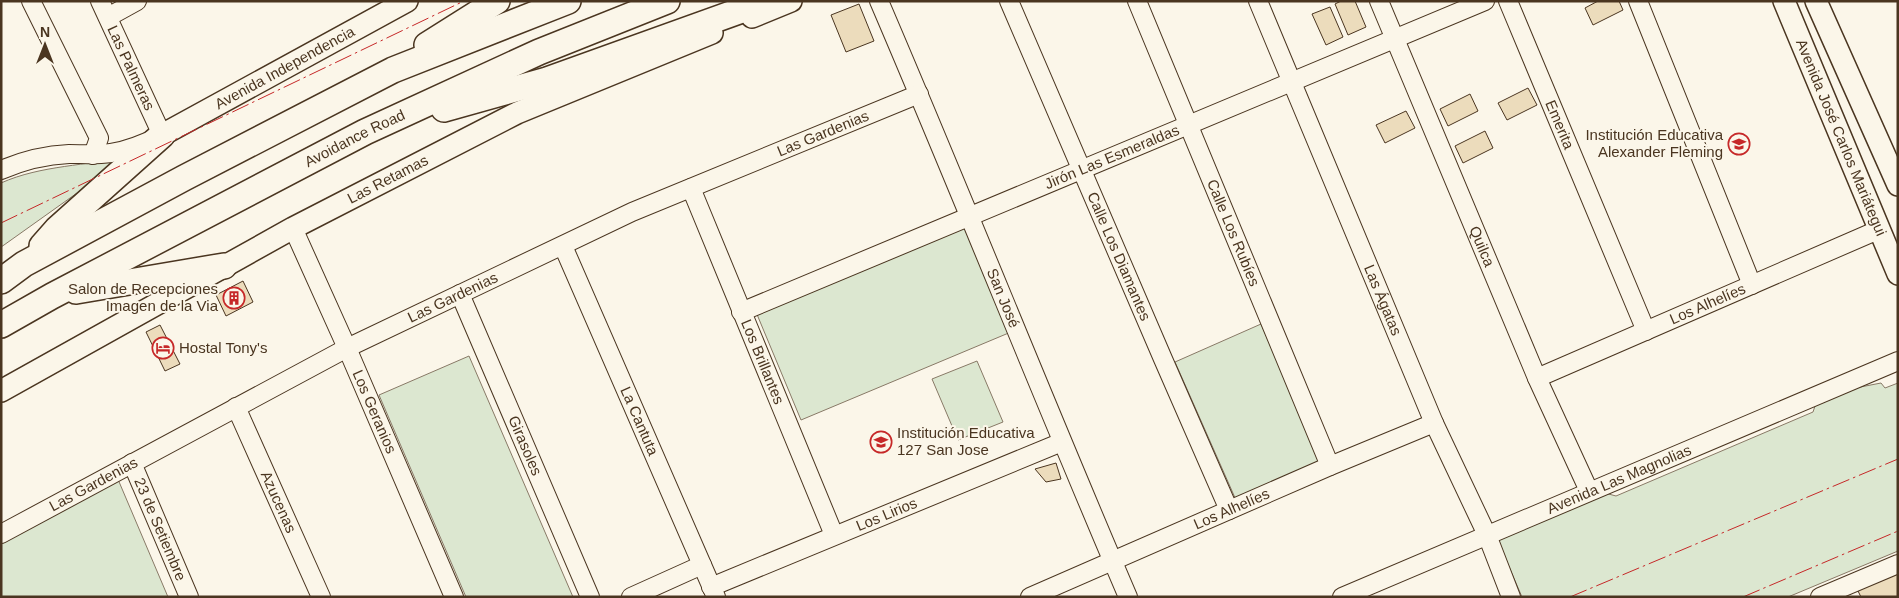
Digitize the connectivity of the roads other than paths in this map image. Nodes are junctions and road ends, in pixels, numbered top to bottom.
1 (31, 1) edge
2 (137, 1) edge
3 (406, 1) edge
4 (497, 1) edge
5 (568, 1) edge
6 (667, 1) edge
7 (767, 1) edge
8 (791, 1) edge
9 (879, 1) edge
10 (1009, 1) edge
11 (1137, 1) edge
12 (1258, 1) edge
13 (1379, 1) edge
14 (1485, 1) edge
15 (1508, 1) edge
16 (1638, 1) edge
17 (1784, 1) edge
18 (1816, 1) edge
19 (383, 7) edge
20 (104, 9) edge
21 (1395, 40) junction
22 (393, 70) junction
23 (1292, 83) junction
24 (919, 94) junction
25 (1189, 126) junction
26 (364, 132) junction
27 (162, 135) junction
28 (93, 156) junction
29 (1082, 169) junction
30 (1, 170) edge
31 (1898, 185) edge
32 (690, 188) junction
33 (971, 216) junction
34 (293, 228) junction
35 (1878, 230) junction
36 (563, 246) junction
37 (24, 264) junction
38 (224, 266) junction
39 (1898, 274) edge
40 (1, 281) edge
41 (1752, 285) junction
42 (460, 294) junction
43 (52, 296) junction
44 (741, 312) junction
45 (1, 325) edge
46 (1646, 330) junction
47 (347, 348) junction
48 (1898, 361) edge
49 (1537, 378) junction
50 (1, 392) edge
51 (236, 407) junction
52 (1434, 423) junction
53 (1062, 442) junction
54 (132, 463) junction
55 (1330, 466) junction
56 (1589, 491) junction
57 (1229, 510) junction
58 (1, 534) edge
59 (834, 535) junction
60 (1487, 535) junction
61 (1113, 562) junction
62 (1898, 564) edge
63 (702, 565) junction
64 (713, 592) edge
65 (189, 597) edge
66 (321, 597) edge
67 (454, 597) edge
68 (590, 597) edge
69 (630, 597) edge
70 (1030, 597) edge
71 (1128, 597) edge
72 (1342, 597) edge
73 (1511, 597) edge
74 (1820, 597) edge

1 - 28 street
2 - 20 street
3 - 19 main road, Avenida Independencia
4 - 22 highway
5 - 22 highway
6 - 26 highway, Avoidance Road
7 - 26 highway
8 - 34 main road, Las Retamas
9 - 24 street, San José
10 - 29 street, Calle Los Diamantes
11 - 25 street, Calle Los Rubíes
12 - 23 street, Las Ágatas
13 - 21 street, Quilca
14 - 21 street, Jirón Las Esmeraldas
15 - 46 street, Emerita
16 - 41 street
17 - 35 main road, Avenida José Carlos Mariátegui
18 - 31 main road
19 - 27 main road, Avenida Independencia
20 - 27 street, Las Palmeras
21 - 23 street, Jirón Las Esmeraldas
21 - 49 street, Quilca
22 - 37 highway
23 - 25 street, Jirón Las Esmeraldas
23 - 52 street, Las Ágatas
24 - 32 street, Las Gardenias
24 - 33 street, San José
25 - 29 street, Jirón Las Esmeraldas
25 - 55 street, Calle Los Rubíes
26 - 43 highway, Avoidance Road
27 - 28 street
27 - 37 highway
28 - 30 street
29 - 33 street, Jirón Las Esmeraldas
29 - 57 street, Calle Los Diamantes
32 - 36 street, Las Gardenias
32 - 44 street, Los Brillantes
33 - 44 street, Jirón Las Esmeraldas
33 - 53 street, San José
34 - 38 main road, Las Retamas
34 - 47 street, Los Geranios
35 - 39 main road, Avenida José Carlos Mariátegui
35 - 41 street, Los Alhelíes
36 - 42 street, Las Gardenias
36 - 63 street, La Cantuta
37 - 40 highway
38 - 43 highway
38 - 50 main road, Las Retamas
41 - 46 street, Los Alhelíes
42 - 47 street, Las Gardenias
42 - 68 street, Girasoles
43 - 45 highway, Avoidance Road
44 - 59 street, Los Brillantes
46 - 49 street, Los Alhelíes
47 - 51 street, Las Gardenias
47 - 67 street, Los Geranios
48 - 56 street, Avenida Las Magnolias
49 - 56 street, Quilca
51 - 54 street, Las Gardenias
51 - 66 street, Azucenas
52 - 55 street, Los Alhelíes
52 - 60 street, Las Ágatas
53 - 59 street, Los Lirios
53 - 61 street, San José
54 - 58 street, Las Gardenias
54 - 65 street, 23 de Setiembre
55 - 57 street, Los Alhelíes
56 - 60 street, Avenida Las Magnolias
57 - 61 street, Los Alhelíes
59 - 64 street, Los Lirios
60 - 72 street, Avenida Las Magnolias
60 - 73 street, Las Ágatas
61 - 70 street, Los Alhelíes
61 - 71 street, San José
62 - 74 street
63 - 64 street, La Cantuta
63 - 69 street

